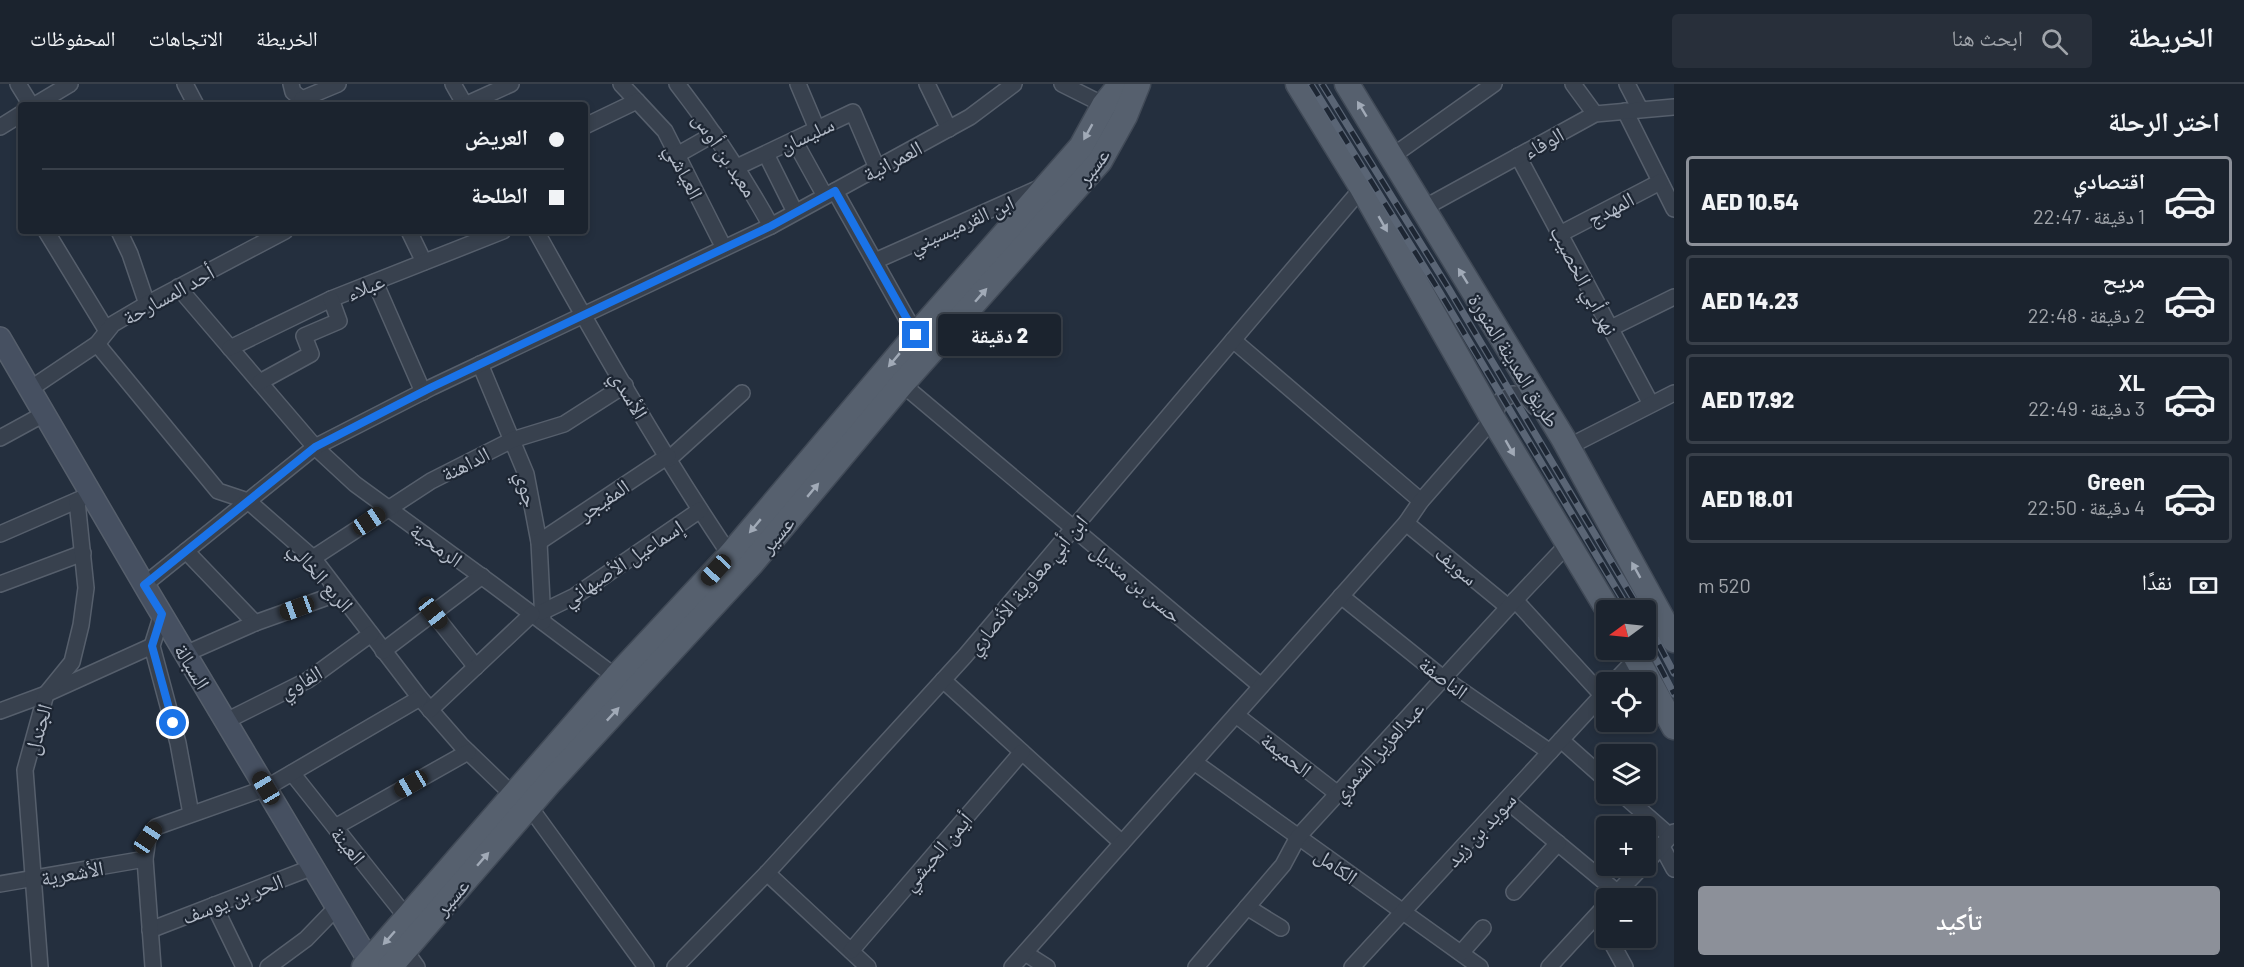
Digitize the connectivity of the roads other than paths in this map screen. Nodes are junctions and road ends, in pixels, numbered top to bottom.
1 (18, 84) edge
2 (70, 84) edge
3 (185, 84) edge
4 (291, 84) edge
5 (338, 84) edge
6 (453, 84) edge
7 (511, 84) edge
8 (621, 84) edge
9 (676, 84) edge
10 (798, 84) edge
11 (927, 84) edge
12 (1014, 84) edge
13 (1062, 84) edge
14 (1121, 84) edge
15 (1138, 84) edge
16 (1298, 84) edge
17 (1347, 84) edge
18 (1494, 84) edge
19 (1573, 84) edge
20 (1627, 84) edge
21 (637, 101) junction
22 (29, 102) edge
23 (40, 102) edge
24 (194, 102) edge
25 (302, 102) edge
26 (463, 102) edge
27 (472, 102) edge
28 (1104, 105) junction
29 (1674, 107) edge
30 (1633, 110) junction
31 (1595, 114) junction
32 (18, 116) edge
33 (588, 125) edge
34 (0, 126) edge
35 (817, 129) junction
36 (949, 129) junction
37 (714, 134) junction
38 (794, 140) junction
39 (766, 154) junction
40 (677, 155) junction
41 (1518, 156) junction
42 (1391, 157) junction
43 (737, 167) junction
44 (877, 168) junction
45 (1660, 182) junction
46 (1048, 184) junction
47 (1362, 188) junction
48 (830, 193) junction
49 (1422, 209) junction
50 (1674, 209) edge
51 (795, 212) junction
52 (771, 226) junction
53 (48, 234) edge
54 (120, 234) edge
55 (279, 234) edge
56 (410, 234) edge
57 (495, 234) edge
58 (538, 234) edge
59 (1560, 234) junction
60 (724, 248) junction
61 (875, 261) junction
62 (424, 262) junction
63 (375, 282) junction
64 (178, 287) junction
65 (1674, 297) edge
66 (331, 299) junction
67 (147, 304) junction
68 (583, 315) junction
69 (1611, 328) junction
70 (108, 331) junction
71 (916, 335) junction
72 (0, 338) edge
73 (1233, 340) junction
74 (98, 344) junction
75 (230, 348) junction
76 (480, 364) junction
77 (260, 382) junction
78 (902, 384) junction
79 (625, 385) junction
80 (30, 389) junction
81 (423, 392) junction
82 (742, 393) dead end
83 (1672, 399) edge
84 (1651, 404) junction
85 (44, 414) junction
86 (1493, 419) junction
87 (0, 438) edge
88 (512, 440) junction
89 (315, 447) junction
90 (1568, 447) junction
91 (668, 458) junction
92 (84, 498) junction
93 (248, 501) junction
94 (1421, 501) junction
95 (387, 508) junction
96 (700, 510) junction
97 (1406, 523) junction
98 (1072, 527) junction
99 (0, 534) edge
100 (539, 542) junction
101 (1568, 544) junction
102 (186, 551) junction
103 (82, 553) junction
104 (730, 555) junction
105 (313, 558) junction
106 (482, 576) junction
107 (0, 584) edge
108 (144, 585) junction
109 (339, 593) junction
110 (1341, 596) junction
111 (1602, 600) edge
112 (1511, 604) junction
113 (433, 613) junction
114 (162, 614) junction
115 (539, 616) junction
116 (255, 623) junction
117 (1671, 625) edge
118 (371, 634) junction
119 (152, 646) junction
120 (383, 651) junction
121 (185, 654) junction
122 (1637, 660) edge
123 (476, 666) junction
124 (616, 678) junction
125 (1443, 678) junction
126 (943, 680) junction
127 (1596, 685) edge
128 (1261, 686) junction
129 (46, 694) junction
130 (1596, 702) edge
131 (425, 704) junction
132 (0, 711) edge
133 (1236, 715) junction
134 (225, 721) junction
135 (1674, 727) edge
136 (1556, 746) junction
137 (468, 752) junction
138 (1022, 752) junction
139 (1194, 762) junction
140 (292, 773) junction
141 (1596, 773) edge
142 (266, 788) junction
143 (1338, 794) junction
144 (1506, 800) junction
145 (521, 801) junction
146 (1633, 804) edge
147 (191, 814) junction
148 (335, 827) junction
149 (1298, 837) junction
150 (1669, 838) edge
151 (1122, 843) junction
152 (1558, 843) junction
153 (1656, 852) edge
154 (145, 859) junction
155 (313, 867) junction
156 (1674, 869) edge
157 (767, 873) junction
158 (1633, 876) edge
159 (35, 878) junction
160 (0, 884) edge
161 (1606, 888) edge
162 (1622, 888) edge
163 (1514, 892) dead end
164 (214, 905) junction
165 (337, 907) junction
166 (1246, 908) junction
167 (1403, 912) junction
168 (1596, 916) edge
169 (407, 918) junction
170 (1281, 928) dead end
171 (1483, 928) dead end
172 (150, 930) junction
173 (1615, 948) edge
174 (851, 951) junction
175 (1461, 953) junction
176 (1024, 954) junction
177 (389, 962) edge
178 (39, 967) edge
179 (153, 967) edge
180 (244, 967) edge
181 (268, 967) edge
182 (646, 967) edge
183 (675, 967) edge
184 (868, 967) edge
185 (1012, 967) edge
186 (1047, 967) edge
187 (1196, 967) edge
188 (1352, 967) edge
189 (1480, 967) edge
190 (1549, 967) edge
191 (1625, 967) edge

1 - 22 street
2 - 23 street
3 - 24 street
4 - 25 street
5 - 25 street
6 - 26 street
7 - 27 street
8 - 21 street, العياشي
9 - 37 street, معبد بن أوس
10 - 35 street
11 - 36 street
12 - 36 street, العمرانية
13 - 28 street
14 - 28 main road, عسير
78 -> 15 main road, عسير
16 - 47 main road
42 -> 17 main road, طريق المدينة المنورة
18 - 42 street
19 - 31 street
20 - 30 street
21 - 33 street
21 - 40 street, العياشي
28 -> 46 main road, عسير
29 - 30 street, الوفاء
30 - 31 street, الوفاء
30 - 45 street
31 - 41 street, الوفاء
32 - 34 street
35 - 38 street, سليسان
35 - 44 street, سليسان
36 - 44 street, العمرانية
37 - 40 street
37 - 43 street, معبد بن أوس
38 - 39 street, سليسان
38 - 48 street
39 - 43 street, سليسان
39 - 51 street
40 - 60 street, العياشي
41 - 49 street, الوفاء
41 - 59 street, نهر أبي الخصيب
42 - 49 main road, طريق المدينة المنورة
43 - 52 street, معبد بن أوس
44 - 48 street, العمرانية
45 - 50 street
45 - 59 street, المهدج
46 - 61 street, ابن القرميسيني
46 - 71 main road, عسير
47 - 73 street, ابن أبي معاوية الأنصاري
47 -> 86 main road
48 - 51 street, العمرانية
48 - 61 street
90 -> 49 main road, طريق المدينة المنورة
51 - 52 street, العمرانية
52 - 60 street, العمرانية
53 - 70 street
54 - 67 street
55 - 64 street, أحد المسارحة
56 - 62 street
57 - 62 street, عبلاء
58 - 68 street, الأسدي
59 - 69 street, نهر أبي الخصيب
60 - 68 street, العمرانية
61 - 71 street
62 - 63 street, عبلاء
63 - 66 street, عبلاء
63 - 81 street
64 - 67 street, أحد المسارحة
64 - 75 street, الرمحية
65 - 69 street
66 - 75 street, عبلاء
66 - 77 street
67 - 70 street, أحد المسارحة
68 - 76 street, العمرانية
68 - 79 street, الأسدي
69 - 84 street, نهر أبي الخصيب
70 - 74 street, أحد المسارحة
71 -> 104 main road, عسير
72 - 80 main road, السبالة
73 - 94 street
73 - 98 street, ابن أبي معاوية الأنصاري
74 - 80 street, أحد المسارحة
74 - 93 street, الربع الخالي
75 - 77 street, الرمحية
76 - 81 street, العمرانية
76 - 88 street, جوي
77 - 89 street, الرمحية
78 - 98 street, حسن بن منديل
145 -> 78 main road, عسير
79 - 88 street, الداهنة
79 - 91 street, الأسدي
80 - 85 main road, السبالة
81 - 89 street, العمرانية
82 - 91 street, المفيجر
83 - 84 street
84 - 90 street
85 - 87 street
85 - 92 main road, السبالة
86 - 90 street
86 - 94 street
86 -> 101 main road
88 - 95 street, الداهنة
88 - 100 street, جوي
89 - 93 street, العمرانية
89 - 95 street, الرمحية
117 -> 90 main road, طريق المدينة المنورة
91 - 96 street, الأسدي
91 - 100 street, المفيجر
92 - 99 street
92 - 103 street, الجندل
92 - 108 main road, السبالة
93 - 102 street, العمرانية
93 - 105 street, الربع الخالي
94 - 97 street
95 - 105 street, الداهنة
95 - 106 street, الرمحية
96 - 104 street, الأسدي
96 - 115 street, إسماعيل الأصبهاني
97 - 110 street
97 - 112 street, سويف
98 - 126 street, ابن أبي معاوية الأنصاري
98 - 128 street, حسن بن منديل
100 - 115 street, جوي
101 - 111 main road
101 - 112 street, عبدالعزيز الشمري
102 - 108 street, العمرانية
102 - 116 street
103 - 107 street
103 - 129 street, الجندل
104 - 124 main road, عسير
105 - 109 street, الربع الخالي
106 - 113 street
106 - 115 street, الرمحية
108 - 114 main road, السبالة
109 - 116 street
109 - 118 street, الربع الخالي
110 - 125 street, الناصفة
110 - 128 street
112 - 125 street, عبدالعزيز الشمري
112 - 127 street, سويف
113 - 120 street
113 - 123 street
114 - 119 street
114 - 121 main road, السبالة
115 - 123 street, إسماعيل الأصبهاني
115 - 124 street, الرمحية
116 - 121 street
118 - 120 street, الربع الخالي
118 - 134 street, الفاوي
119 - 129 street
119 - 147 street
120 - 131 street, الربع الخالي
121 - 134 main road, السبالة
122 - 135 main road
123 - 131 street, إسماعيل الأصبهاني
124 - 145 main road, عسير
125 - 136 street, الناصفة
125 - 143 street, عبدالعزيز الشمري
126 - 138 street
126 - 157 street, ابن أبي معاوية الأنصاري
128 - 133 street
129 - 132 street
129 - 159 street, الجندل
130 - 136 street, سويد بن زيد
131 - 137 street, الربع الخالي
131 - 140 street
133 - 139 street
133 - 143 street, الحميمة
134 - 142 main road, السبالة
136 - 141 street, الناصفة
136 - 144 street, سويد بن زيد
137 - 145 street, الربع الخالي
137 - 148 street
138 - 151 street
138 - 174 street, أيمن الحبشي
139 - 149 street, الكامل
139 - 151 street
140 - 142 street
140 - 148 street, العينة
142 - 147 street
142 - 155 main road, السبالة
143 - 149 street, عبدالعزيز الشمري
144 - 152 street
144 - 167 street, سويد بن زيد
145 - 169 main road
177 -> 145 main road, عسير
145 - 182 street, الربع الخالي
146 - 150 street
147 - 154 street
148 - 169 street, العينة
149 - 166 street, عبدالعزيز الشمري
149 - 167 street, الكامل
150 - 153 street
150 - 156 street
151 - 176 street
152 - 161 street
152 - 163 street
154 - 159 street, الأشعرية
154 - 172 street
155 - 164 street, الحر بن يوسف
155 - 165 main road, السبالة
157 - 174 street
157 - 183 street, ابن أبي معاوية الأنصاري
158 - 162 street
159 - 160 street, الأشعرية
159 - 178 street, الجندل
164 - 172 street, الحر بن يوسف
164 - 180 street
165 - 177 main road, السبالة
165 - 181 street
166 - 170 street
166 - 187 street, عبدالعزيز الشمري
167 - 175 street, الكامل
167 - 188 street, سويد بن زيد
168 - 190 street
169 -> 177 main road
171 - 175 street
172 - 179 street
173 - 191 street
174 - 184 street
175 - 189 street, الكامل
176 - 185 street
176 - 186 street

